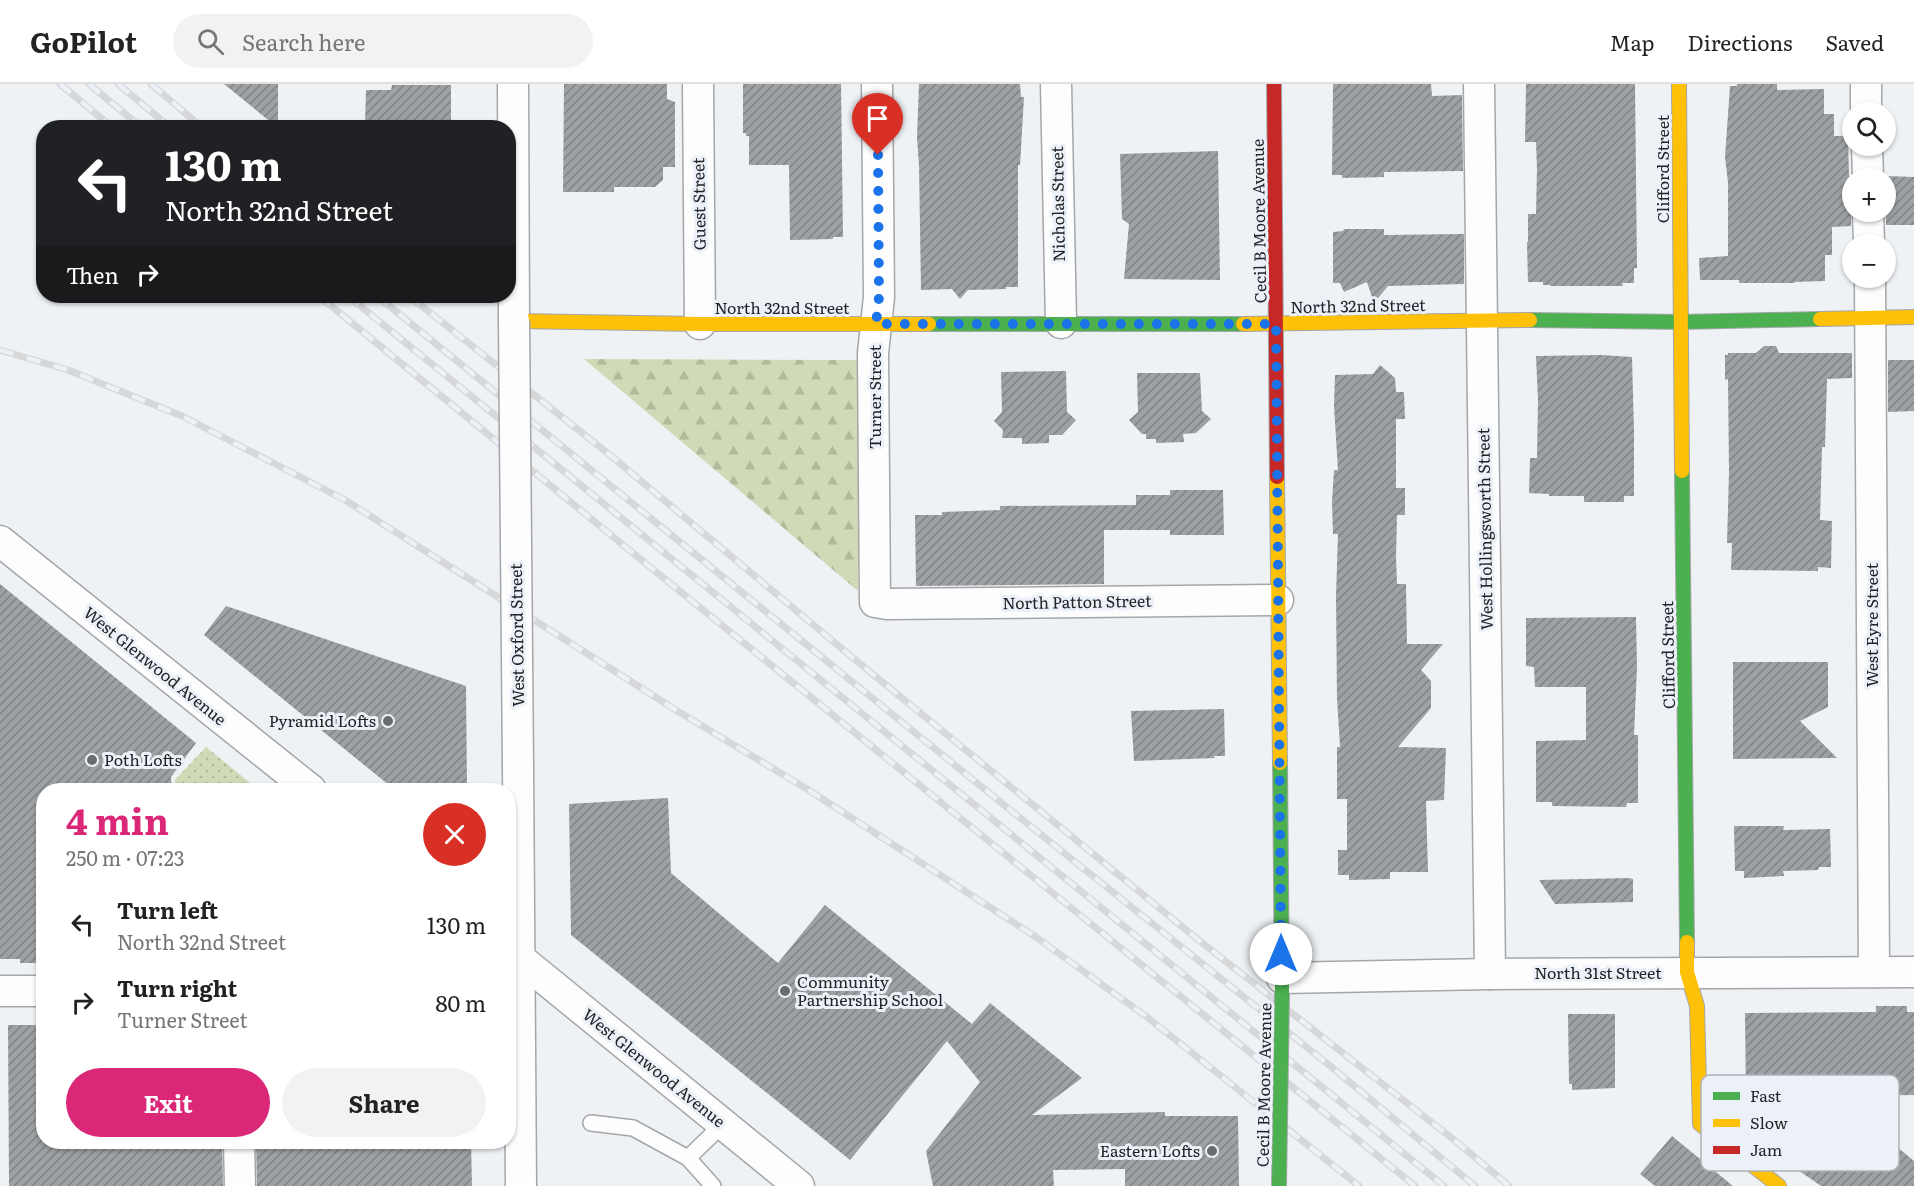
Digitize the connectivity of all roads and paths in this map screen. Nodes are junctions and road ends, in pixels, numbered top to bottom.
1 (513, 84) edge
2 (698, 84) edge
3 (877, 84) edge
4 (1056, 84) edge
5 (1274, 84) edge
6 (1479, 84) edge
7 (1679, 84) edge
8 (1866, 84) edge
9 (1866, 102) edge
10 (513, 120) edge
11 (1870, 288) edge
12 (514, 303) edge
13 (1870, 316) junction
14 (1914, 317) edge
15 (1483, 320) junction
16 (514, 321) junction
17 (1681, 322) junction
18 (1061, 323) junction
19 (700, 324) junction
20 (876, 324) junction
21 (1276, 324) junction
22 (0, 541) edge
23 (1278, 600) junction
24 (875, 602) joint
25 (302, 783) edge
26 (516, 831) edge
27 (516, 961) edge
28 (1687, 972) junction
29 (1874, 972) junction
30 (1914, 972) edge
31 (1490, 974) junction
32 (1282, 987) junction
33 (36, 990) edge
34 (0, 991) edge
35 (516, 1059) edge
36 (591, 1124) dead end
37 (723, 1124) junction
38 (1701, 1125) edge
39 (239, 1149) edge
40 (688, 1158) junction
41 (1760, 1171) edge
42 (240, 1186) edge
43 (521, 1186) edge
44 (713, 1186) edge
45 (799, 1186) edge
46 (1279, 1186) edge
47 (1779, 1186) edge

1 - 10 street, West Oxford Street
2 - 19 street, Guest Street
3 - 20 street, Turner Street
4 - 18 street, Nicholas Street
5 - 21 street, Cecil B Moore Avenue
6 - 15 street, West Hollingsworth Street
7 - 17 street, Clifford Street
8 - 9 street
11 - 13 street, West Eyre Street
12 - 16 street, West Oxford Street
13 - 14 street, North 32nd Street
13 - 17 street, North 32nd Street
13 - 29 street, West Eyre Street
15 - 17 street, North 32nd Street
15 - 21 street, North 32nd Street
15 - 31 street, West Hollingsworth Street
16 - 19 street, North 32nd Street
16 - 26 street, West Oxford Street, bridge
17 - 28 street, Clifford Street
18 - 20 street, North 32nd Street
18 - 21 street, North 32nd Street
19 - 20 street, North 32nd Street
20 - 24 street, Turner Street
21 - 23 street, Cecil B Moore Avenue
22 - 25 street, West Glenwood Avenue
23 - 24 street, North Patton Street
23 - 32 street, Cecil B Moore Avenue
27 - 37 street, West Glenwood Avenue
28 - 29 street, North 31st Street
28 - 31 street, North 31st Street
28 - 38 street, Clifford Street
29 - 30 street, North 31st Street
31 - 32 street, North 31st Street
32 - 46 street, Cecil B Moore Avenue, bridge
33 - 34 street
35 - 43 street, West Oxford Street
36 - 40 lane
37 - 40 lane
37 - 45 street, West Glenwood Avenue
39 - 42 street
40 - 44 lane
41 - 47 street, Clifford Street

